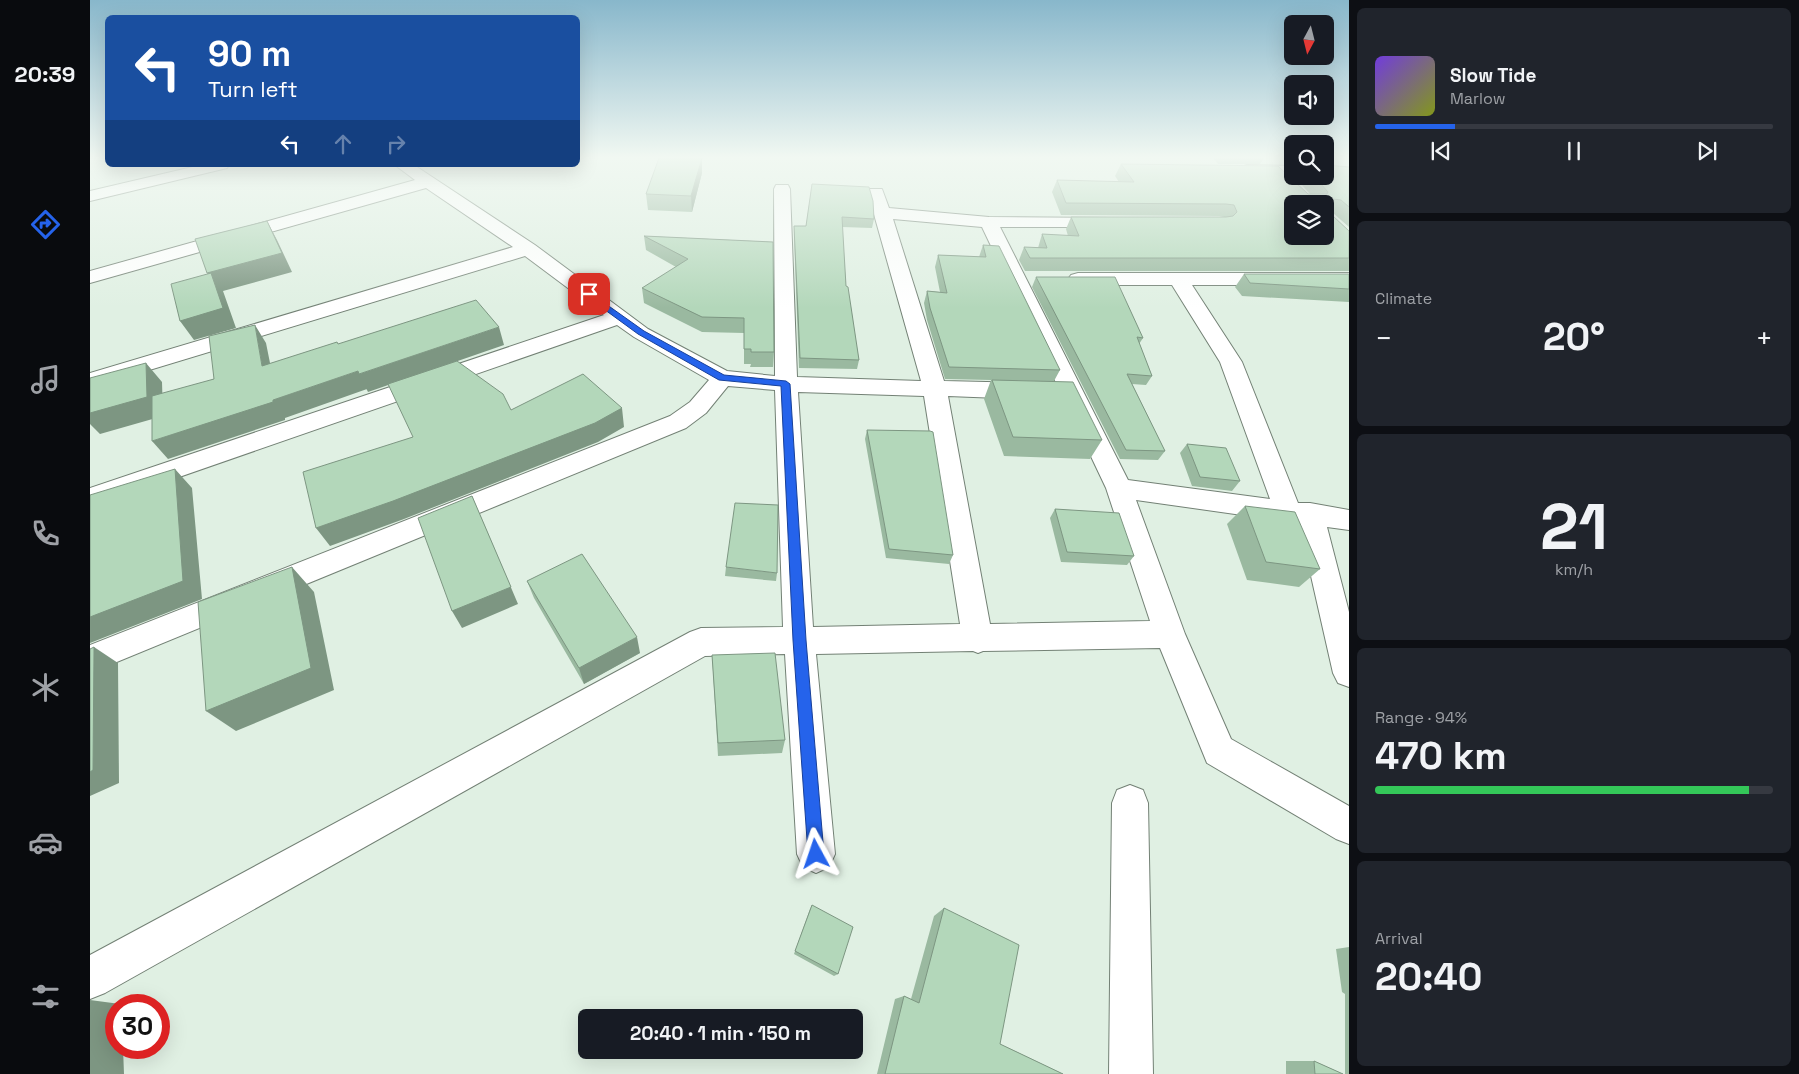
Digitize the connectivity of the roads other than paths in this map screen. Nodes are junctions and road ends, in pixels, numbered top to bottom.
1 (335, 208) edge
2 (466, 208) edge
3 (782, 208) edge
4 (881, 208) edge
5 (909, 208) edge
6 (989, 222) junction
7 (1129, 222) edge
8 (528, 250) junction
9 (90, 277) edge
10 (1349, 278) edge
11 (1036, 279) junction
12 (1179, 280) junction
13 (620, 317) junction
14 (722, 378) junction
15 (90, 381) edge
16 (786, 384) junction
17 (935, 390) junction
18 (1056, 392) junction
19 (1119, 488) junction
20 (90, 498) edge
21 (1299, 512) junction
22 (1349, 520) edge
23 (1170, 634) junction
24 (978, 639) junction
25 (799, 640) junction
26 (90, 659) edge
27 (1349, 673) edge
28 (1130, 803) dead end
29 (1349, 826) edge
30 (816, 854) dead end
31 (90, 978) edge
32 (1131, 1074) edge

1 - 9 street
2 - 8 street
3 - 16 street
4 - 17 street
5 - 6 street
6 - 7 street
6 - 11 street
8 - 13 street
8 - 15 street
10 - 12 street
11 - 12 street
11 - 18 street
12 - 21 street
13 - 14 street
13 - 20 street
14 - 16 street
14 - 26 street
16 - 17 street
16 - 25 street
17 - 18 street
17 - 24 street
18 - 19 street
19 - 21 street
19 - 23 street
21 - 22 street
21 - 27 street
23 - 24 street
23 - 29 street
24 - 25 street
25 - 30 street
25 - 31 street
28 - 32 street

